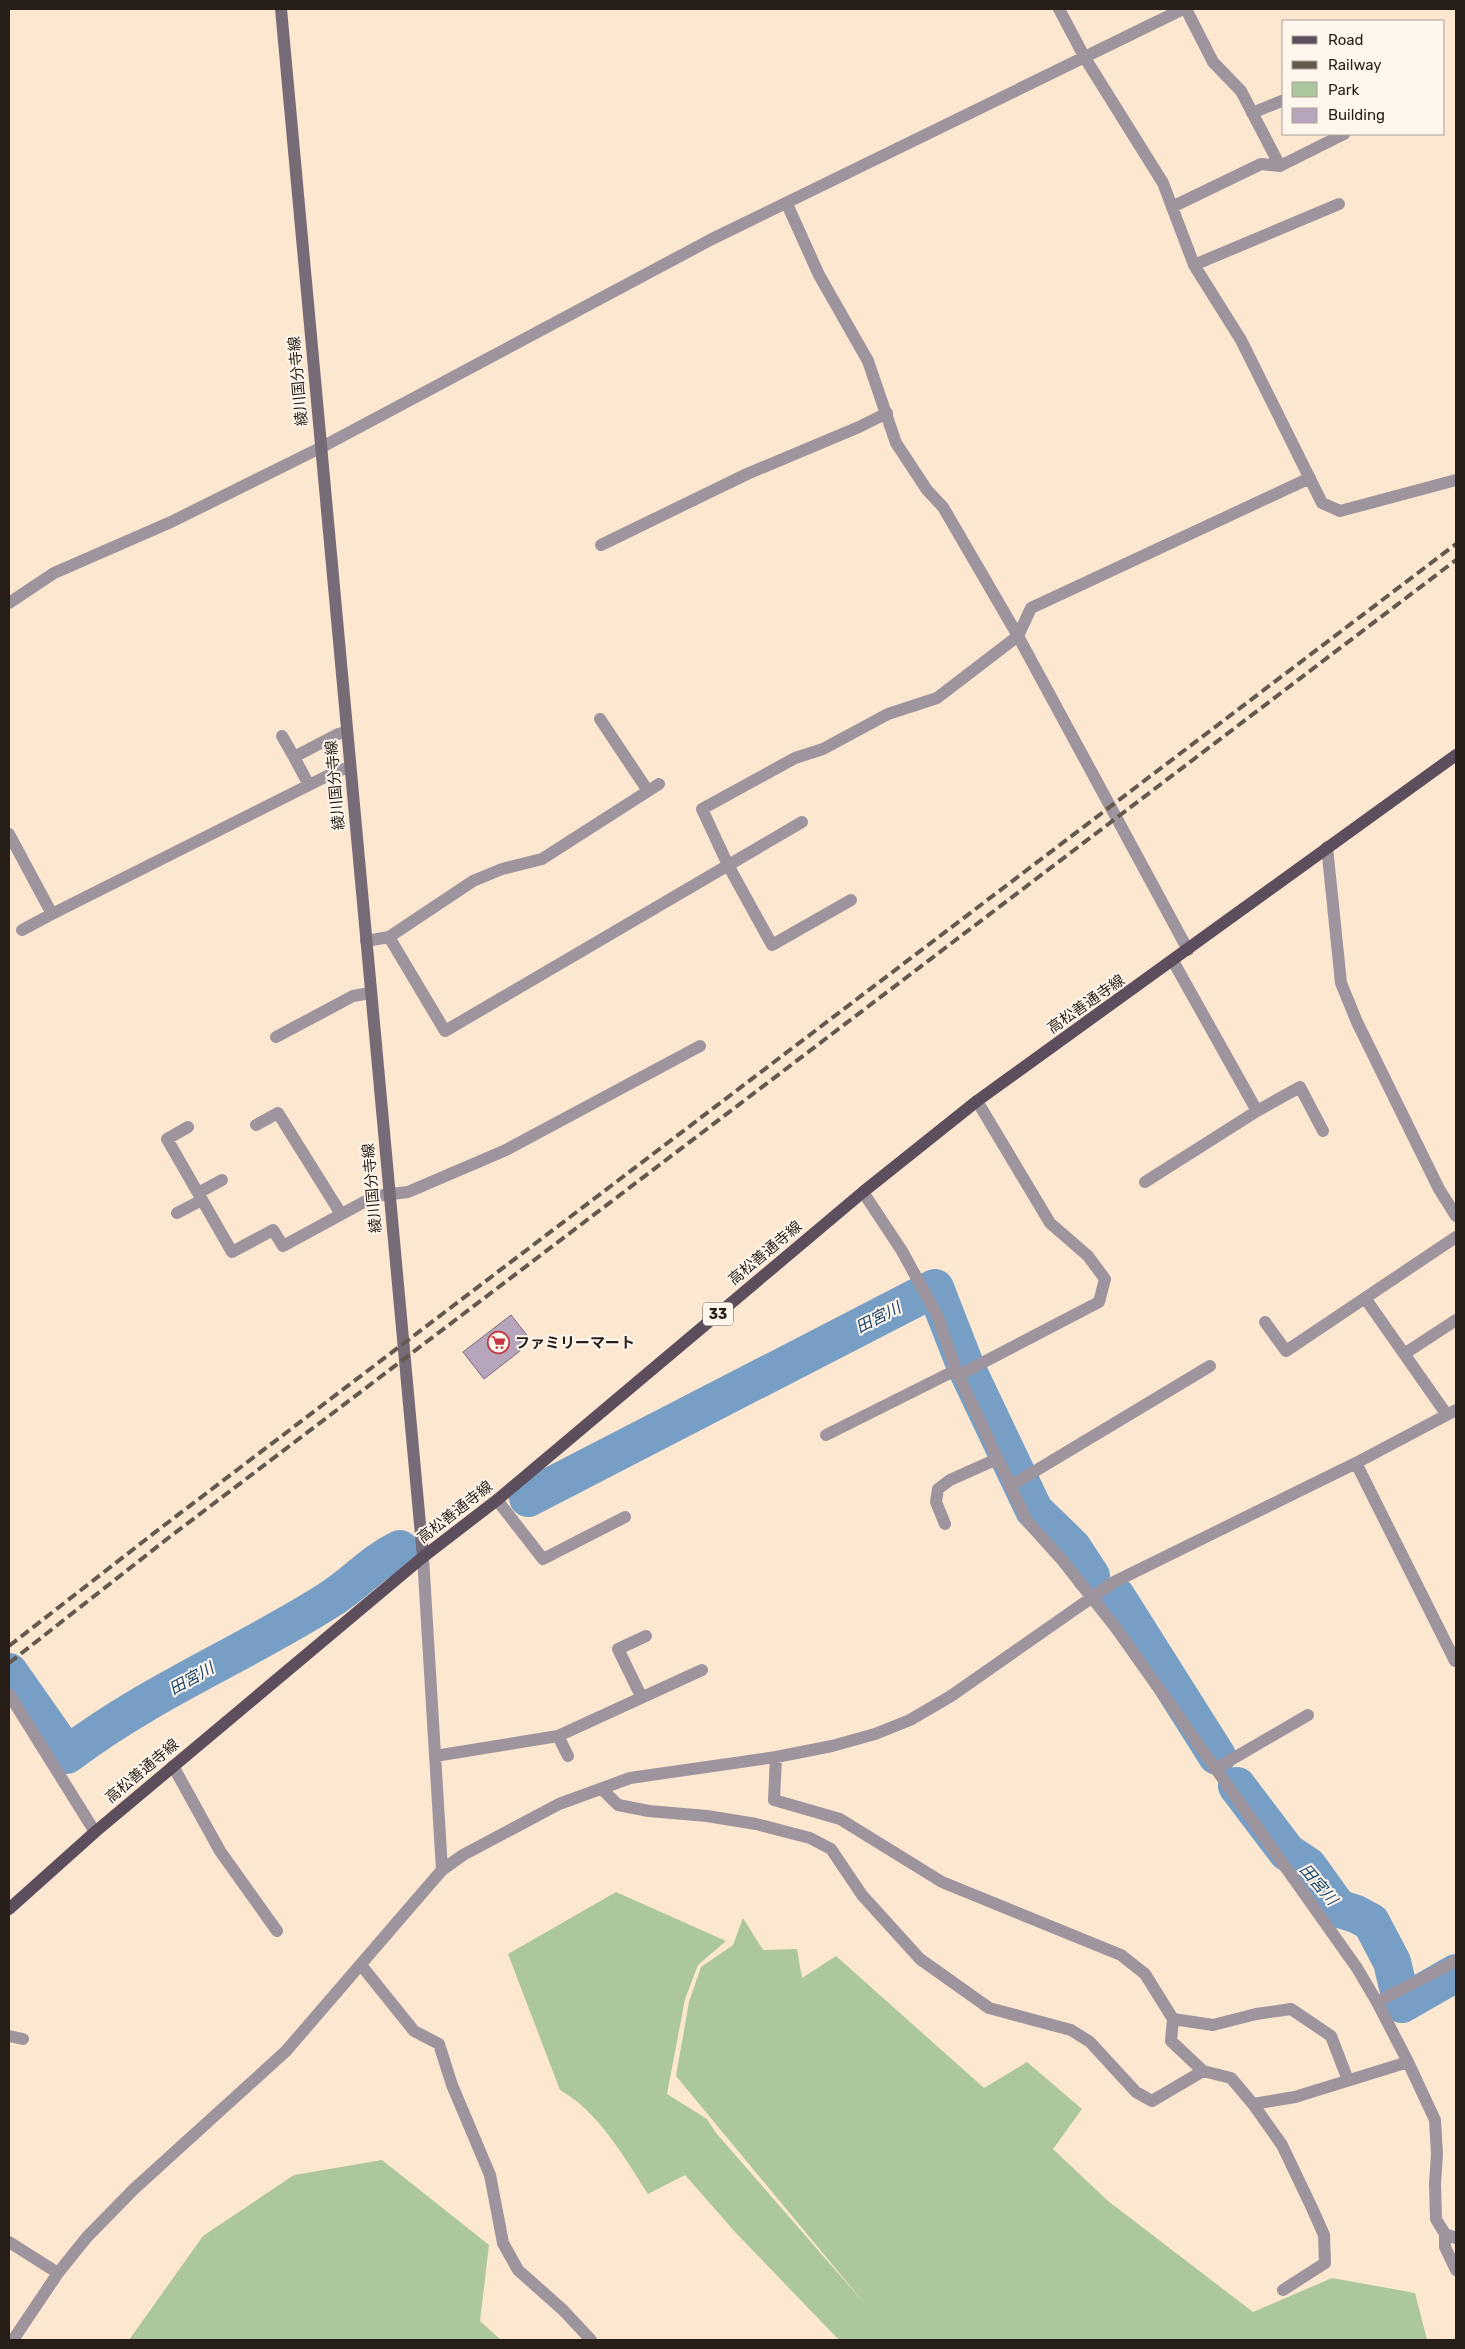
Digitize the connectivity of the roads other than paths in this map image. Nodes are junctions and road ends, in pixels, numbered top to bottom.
1 (281, 9) edge
2 (1059, 9) edge
3 (1184, 9) edge
4 (1084, 58) junction
5 (1282, 101) edge
6 (1252, 113) junction
7 (1342, 135) edge
8 (1280, 166) junction
9 (788, 204) junction
10 (1339, 204) dead end
11 (1172, 207) junction
12 (1194, 265) junction
13 (887, 413) junction
14 (320, 448) junction
15 (1310, 478) junction
16 (1456, 480) edge
17 (601, 545) dead end
18 (9, 603) edge
19 (1018, 636) junction
20 (600, 718) dead end
21 (346, 732) junction
22 (282, 736) dead end
23 (1456, 755) edge
24 (294, 757) junction
25 (350, 768) junction
26 (309, 785) junction
27 (802, 822) dead end
28 (9, 834) edge
29 (1328, 847) junction
30 (728, 865) junction
31 (851, 900) dead end
32 (52, 914) junction
33 (22, 930) dead end
34 (389, 937) junction
35 (366, 942) junction
36 (1188, 950) junction
37 (1174, 961) junction
38 (370, 993) junction
39 (276, 1037) dead end
40 (700, 1046) dead end
41 (977, 1101) junction
42 (1257, 1111) junction
43 (256, 1125) dead end
44 (188, 1127) dead end
45 (1323, 1131) dead end
46 (222, 1180) dead end
47 (1145, 1182) dead end
48 (863, 1192) junction
49 (389, 1194) junction
50 (200, 1196) junction
51 (176, 1213) dead end
52 (341, 1214) junction
53 (1456, 1216) edge
54 (1456, 1237) edge
55 (1365, 1298) junction
56 (1456, 1320) edge
57 (1265, 1322) dead end
58 (1404, 1354) junction
59 (1210, 1366) dead end
60 (957, 1372) junction
61 (1452, 1413) edge
62 (826, 1436) dead end
63 (997, 1459) junction
64 (1356, 1463) junction
65 (1010, 1486) junction
66 (497, 1500) junction
67 (626, 1517) dead end
68 (945, 1524) dead end
69 (423, 1557) junction
70 (1091, 1596) junction
71 (646, 1636) dead end
72 (1456, 1660) edge
73 (702, 1670) dead end
74 (9, 1694) edge
75 (641, 1696) junction
76 (1308, 1715) dead end
77 (558, 1736) junction
78 (435, 1756) junction
79 (568, 1756) dead end
80 (776, 1757) junction
81 (173, 1766) junction
82 (1215, 1769) junction
83 (602, 1790) junction
84 (95, 1832) junction
85 (442, 1870) junction
86 (9, 1909) edge
87 (277, 1931) dead end
88 (1456, 1961) edge
89 (361, 1965) junction
90 (1377, 2002) junction
91 (1173, 2019) junction
92 (9, 2036) edge
93 (22, 2039) dead end
94 (1408, 2062) junction
95 (1203, 2071) junction
96 (1348, 2080) junction
97 (1253, 2104) junction
98 (1450, 2236) edge
99 (9, 2242) edge
100 (1456, 2270) edge
101 (58, 2273) junction
102 (1283, 2290) dead end
103 (13, 2340) edge
104 (591, 2340) edge

1 - 14 main road, 綾川国分寺線
2 - 4 street
3 - 4 street
3 - 6 street
4 - 9 street
4 - 11 street
5 - 6 street
6 - 8 street
7 - 8 street
8 - 11 street
9 - 13 street
9 - 14 street
10 - 12 street
11 - 12 street
12 - 15 street
13 - 17 street
13 - 19 street
14 - 18 street
14 - 21 main road, 綾川国分寺線
15 - 16 street
15 - 19 street
19 - 30 street
19 - 36 street
20 - 34 street
21 - 24 street
21 - 25 main road, 綾川国分寺線
22 - 24 street
23 - 29 main road, 高松善通寺線 / 33
24 - 26 street
25 - 26 street
25 - 35 main road, 綾川国分寺線
26 - 32 street
27 - 30 street
28 - 32 street
29 - 36 main road, 高松善通寺線 / 33
29 - 53 street
30 - 31 street
30 - 34 street
32 - 33 street
34 - 35 street
35 - 38 main road, 綾川国分寺線
36 - 37 main road, 高松善通寺線 / 33
37 - 41 main road, 高松善通寺線 / 33
37 - 42 street
38 - 39 street
38 - 49 main road, 綾川国分寺線
40 - 49 street
41 - 48 main road, 高松善通寺線 / 33
41 - 60 street
42 - 45 street
42 - 47 street
43 - 52 street
44 - 50 street
46 - 50 street
48 - 60 street
48 - 66 main road, 高松善通寺線 / 33
49 - 52 street
49 - 69 main road, 綾川国分寺線
50 - 51 street
50 - 52 street
54 - 55 street
55 - 57 street
55 - 58 street
56 - 58 street
58 - 61 street
59 - 65 street
60 - 62 street
60 - 63 street
61 - 64 street
63 - 65 street
63 - 68 street
64 - 70 street
64 - 72 street
65 - 70 street
66 - 67 street
66 - 69 main road, 高松善通寺線 / 33
69 - 78 street
69 - 81 main road, 高松善通寺線 / 33
70 - 80 street
70 - 82 street
71 - 75 street
73 - 75 street
74 - 84 street
75 - 77 street
76 - 82 street
77 - 78 street
77 - 79 street
78 - 85 street
80 - 83 street
80 - 91 street
81 - 84 main road, 高松善通寺線 / 33
81 - 87 street
82 - 90 street
83 - 85 street
83 - 95 street
84 - 86 main road, 高松善通寺線 / 33
85 - 89 street
88 - 90 street
89 - 101 street
89 - 104 street
90 - 94 street
91 - 95 street
91 - 96 street
92 - 93 street
94 - 96 street
94 - 98 street
95 - 97 street
96 - 97 street
97 - 102 street
98 - 100 street
99 - 101 street
101 - 103 street

